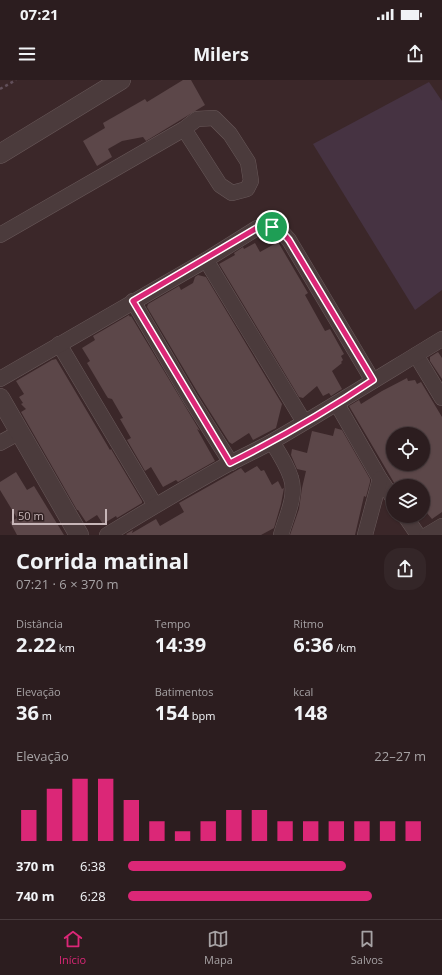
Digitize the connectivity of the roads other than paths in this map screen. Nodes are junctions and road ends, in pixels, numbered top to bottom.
1 (121, 80) edge
2 (184, 129) junction
3 (0, 154) edge
4 (0, 235) edge
5 (206, 260) junction
6 (133, 301) junction
7 (442, 339) edge
8 (59, 344) junction
9 (416, 355) junction
10 (0, 379) edge
11 (373, 380) junction
12 (0, 398) edge
13 (442, 398) edge
14 (337, 404) junction
15 (304, 422) junction
16 (20, 432) junction
17 (272, 442) junction
18 (0, 443) edge
19 (230, 463) junction
20 (380, 479) junction
21 (386, 488) edge
22 (155, 505) junction
23 (410, 523) edge
24 (442, 526) edge
25 (79, 535) edge
26 (107, 535) edge
27 (281, 535) edge
28 (365, 535) edge
29 (418, 535) edge
30 (427, 535) edge

1 - 3 street
2 - 2 street
2 - 4 street
5 - 6 street
5 - 11 street
5 - 15 street
6 - 8 street
6 - 19 street
7 - 9 street
8 - 10 street
8 - 22 street
9 - 11 street
9 - 13 street
11 - 14 street
12 - 16 street
14 - 15 street
14 - 20 street
15 - 17 street
16 - 18 street
16 - 25 street
17 - 19 street
17 - 27 street
19 - 22 street
20 - 21 street
20 - 28 street
22 - 26 street
23 - 29 street
24 - 30 street

